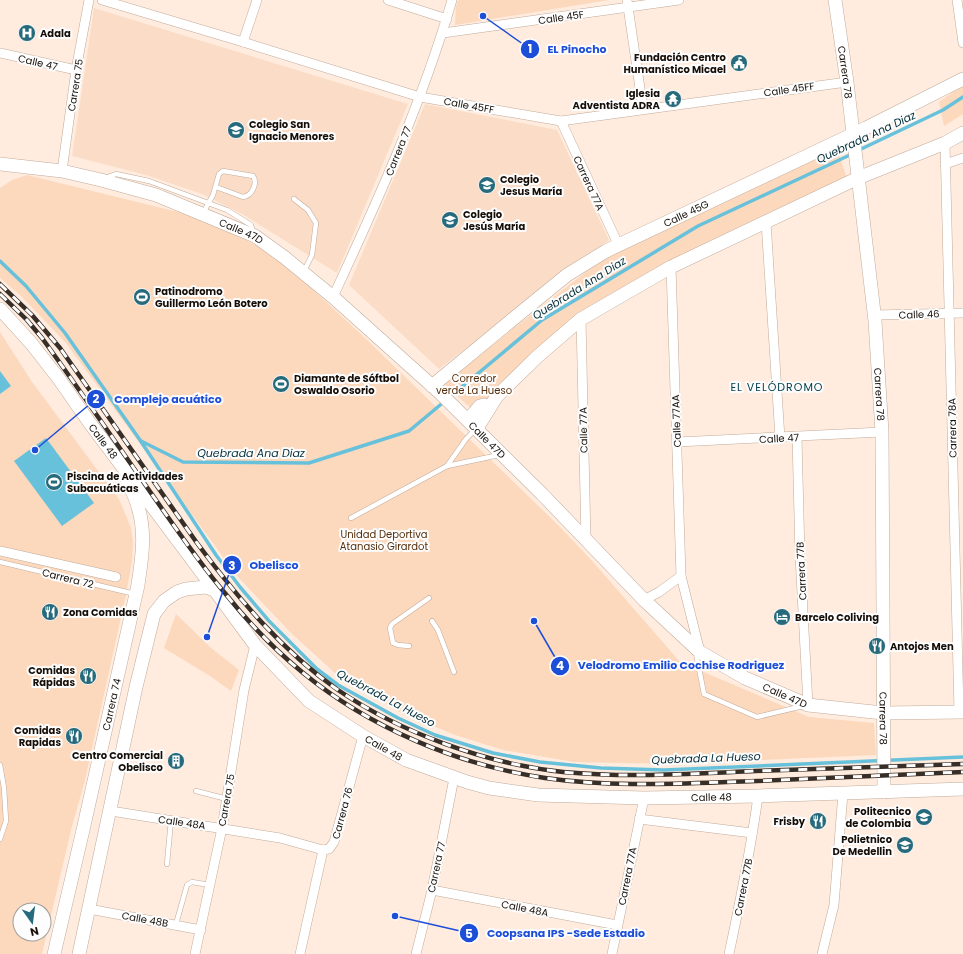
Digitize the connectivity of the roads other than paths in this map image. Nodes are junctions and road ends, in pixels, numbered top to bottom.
1 (89, 0) edge
2 (102, 0) edge
3 (257, 0) edge
4 (388, 0) edge
5 (452, 0) edge
6 (678, 0) edge
7 (834, 0) edge
8 (957, 0) edge
9 (628, 4) edge
10 (447, 19) junction
11 (442, 33) junction
12 (243, 42) junction
13 (963, 43) edge
14 (0, 53) edge
15 (76, 70) junction
16 (963, 79) edge
17 (847, 82) junction
18 (420, 97) junction
19 (643, 109) junction
20 (561, 122) junction
21 (963, 133) edge
22 (855, 141) junction
23 (945, 143) junction
24 (963, 158) edge
25 (0, 164) edge
26 (945, 164) junction
27 (26, 166) junction
28 (859, 168) junction
29 (62, 171) junction
30 (0, 173) edge
31 (216, 187) junction
32 (294, 199) dead end
33 (206, 208) junction
34 (766, 222) junction
35 (618, 244) junction
36 (670, 266) junction
37 (304, 273) junction
38 (333, 297) junction
39 (0, 309) edge
40 (950, 313) junction
41 (963, 313) edge
42 (874, 315) junction
43 (581, 319) junction
44 (436, 389) junction
45 (470, 422) junction
46 (882, 432) junction
47 (797, 437) junction
48 (780, 438) junction
49 (677, 442) junction
50 (502, 454) junction
51 (116, 457) junction
52 (447, 466) junction
53 (953, 490) junction
54 (963, 490) edge
55 (351, 518) dead end
56 (586, 540) junction
57 (0, 551) edge
58 (0, 562) edge
59 (681, 576) junction
60 (116, 577) dead end
61 (215, 590) junction
62 (137, 594) junction
63 (429, 598) dead end
64 (644, 600) junction
65 (432, 621) dead end
66 (255, 645) junction
67 (409, 646) dead end
68 (697, 649) junction
69 (454, 672) dead end
70 (808, 705) junction
71 (961, 712) edge
72 (883, 713) junction
73 (363, 736) junction
74 (0, 765) edge
75 (454, 778) junction
76 (963, 789) edge
77 (196, 791) dead end
78 (884, 792) junction
79 (843, 793) junction
80 (758, 796) junction
81 (644, 798) junction
82 (227, 799) junction
83 (110, 811) junction
84 (639, 819) junction
85 (171, 820) junction
86 (222, 828) junction
87 (752, 833) junction
88 (0, 839) edge
89 (323, 850) junction
90 (167, 864) dead end
91 (210, 885) junction
92 (432, 890) junction
93 (89, 909) junction
94 (176, 924) junction
95 (617, 925) junction
96 (201, 930) junction
97 (54, 954) edge
98 (79, 954) edge
99 (195, 954) edge
100 (300, 954) edge
101 (416, 954) edge
102 (612, 954) edge
103 (729, 954) edge
104 (822, 954) edge

1 - 15 street, Carrera 75
2 - 12 street, Calle 45FF
3 - 12 street
4 - 10 street
5 - 10 street, Carrera 77
6 - 9 street, Calle 45F
7 - 17 main road, Carrera 78
8 - 13 street
9 - 11 street, Calle 45F
9 - 19 street
10 - 11 street, Carrera 77
11 - 18 street, Carrera 77
12 - 18 street, Calle 45FF
14 - 15 street, Calle 47
15 - 29 street, Carrera 75
16 - 22 main road
17 - 19 street, Calle 45FF
17 - 22 main road, Carrera 78
18 - 20 street, Calle 45FF
18 - 38 street, Carrera 77
19 - 20 street, Calle 45FF
20 - 35 street, Carrera 77A
21 - 23 main road
22 - 28 main road, Carrera 78
22 - 35 main road, Calle 45G
23 - 26 street, Carrera 78A
23 - 28 main road
24 - 26 street
25 - 27 main road, Calle 47D
26 - 40 street, Carrera 78A
27 - 29 main road, Calle 47D
27 - 30 main road
28 - 34 main road
28 - 42 main road, Carrera 78
29 - 33 main road, Calle 47D
31 - 31 lane
31 - 33 lane
32 - 37 lane
33 - 37 main road, Calle 47D
34 - 36 main road
34 - 48 street
35 - 44 main road, Calle 45G
36 - 43 main road
36 - 49 street, Calle 77AA
37 - 38 main road, Calle 47D
38 - 44 main road, Calle 47D
39 - 51 main road, Calle 48
40 - 41 street, Calle 46
40 - 42 street, Calle 46
40 - 53 street, Carrera 78A
42 - 46 main road, Carrera 78
43 - 45 main road
43 - 56 street, Calle 77A
44 - 45 main road, Calle 47D
45 - 50 main road, Calle 47D
45 - 52 lane
46 - 47 street, Calle 47
46 - 72 main road, Carrera 78
47 - 48 street, Calle 47
47 - 70 street, Carrera 77B
48 - 49 street, Calle 47
49 - 59 street, Calle 77AA
50 - 52 lane
50 - 56 main road, Calle 47D
51 - 61 main road, Calle 48
51 - 62 main road, Carrera 74
52 - 55 lane
53 - 54 street
53 - 71 street, Carrera 78A
56 - 64 main road, Calle 47D
57 - 60 street
58 - 62 lane, Carrera 72
59 - 64 street
59 - 68 street, Calle 77AA
61 - 66 main road, Calle 48
61 - 83 main road
62 - 97 main road, Carrera 74
63 - 67 lane
64 - 68 main road, Calle 47D
65 - 69 lane
66 - 73 main road, Calle 48
66 - 82 street, Carrera 75
68 - 70 main road, Calle 47D
68 - 70 lane
70 - 72 main road, Calle 47D
71 - 72 main road, Calle 47D
72 - 78 main road, Carrera 78
73 - 75 main road, Calle 48
73 - 89 street, Carrera 76
74 - 88 lane
75 - 81 main road, Calle 48
75 - 92 street, Carrera 77
76 - 78 main road, Calle 48
77 - 82 lane
78 - 79 main road, Calle 48
79 - 80 main road, Calle 48
79 - 104 street
80 - 81 main road, Calle 48
80 - 87 street, Carrera 77B
81 - 84 street, Carrera 77A
82 - 86 street, Carrera 75
83 - 85 street, Calle 48A
83 - 93 main road
84 - 87 street
84 - 95 street, Carrera 77A
85 - 86 street, Calle 48A
85 - 90 lane
86 - 89 street, Calle 48A
86 - 91 street, Carrera 75
87 - 103 street, Carrera 77B
89 - 100 street, Carrera 76
91 - 94 lane
91 - 96 street, Carrera 75
92 - 95 street, Calle 48A
92 - 101 street, Carrera 77
93 - 94 street, Calle 48B
93 - 98 main road
94 - 96 street, Calle 48B
95 - 102 street, Carrera 77A
96 - 99 street, Carrera 75

